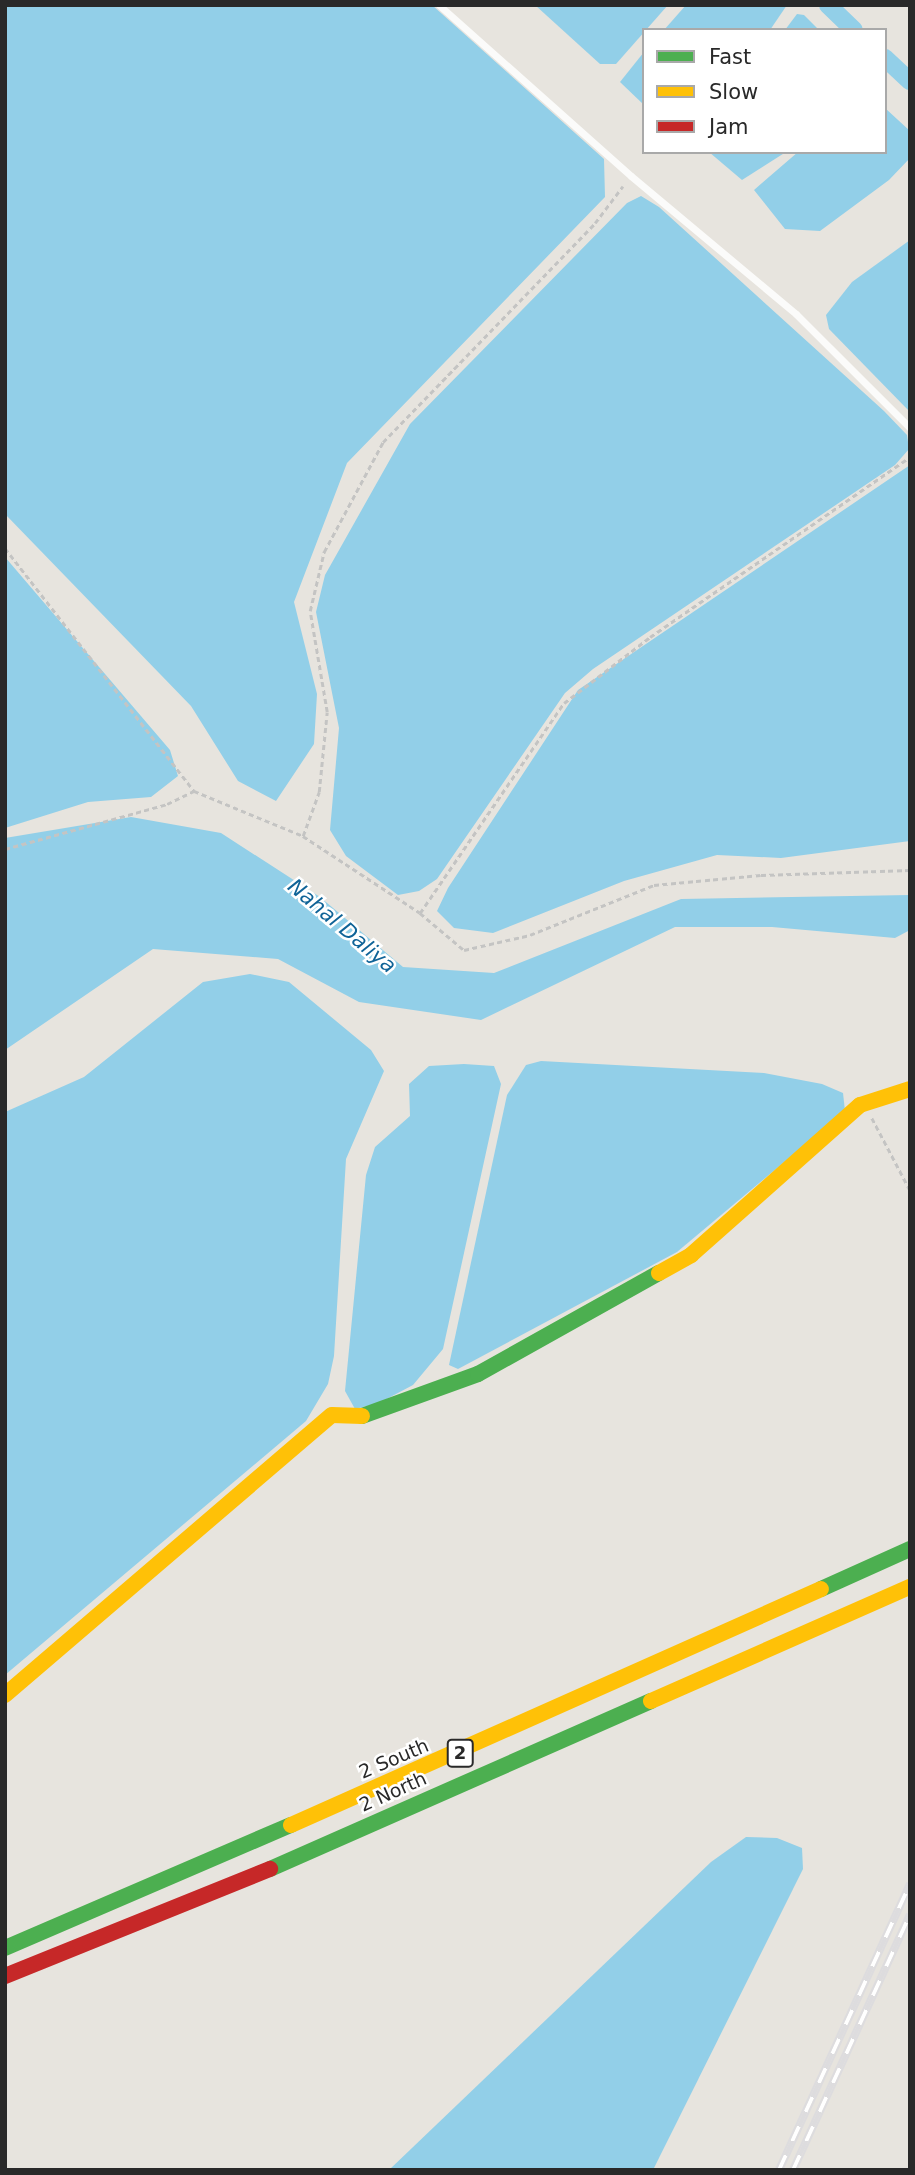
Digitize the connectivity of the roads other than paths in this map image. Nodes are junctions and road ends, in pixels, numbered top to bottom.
1 (439, 5) edge
2 (910, 428) edge
3 (910, 1089) edge
4 (910, 1549) edge
5 (910, 1587) edge
6 (5, 1695) edge
7 (5, 1948) edge
8 (5, 1976) edge

1 - 2 lane
3 - 6 main road
4 - 7 main road, 2 South / 2
5 - 8 main road, 2 North / 2

